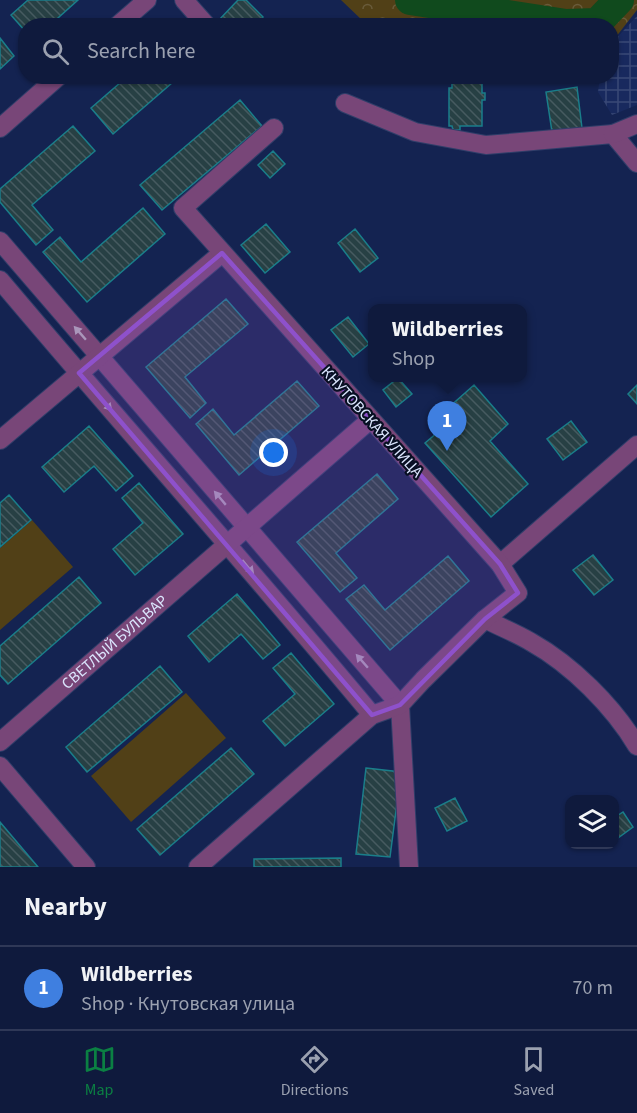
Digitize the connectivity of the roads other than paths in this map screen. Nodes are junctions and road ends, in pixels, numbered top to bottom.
1 (147, 0) edge
2 (184, 0) edge
3 (126, 18) edge
4 (200, 18) edge
5 (50, 84) edge
6 (345, 103) dead end
7 (637, 124) edge
8 (0, 128) edge
9 (274, 128) dead end
10 (613, 134) junction
11 (637, 163) edge
12 (0, 241) edge
13 (222, 254) junction
14 (0, 280) edge
15 (100, 355) junction
16 (79, 373) junction
17 (370, 420) junction
18 (0, 440) edge
19 (637, 445) edge
20 (246, 528) junction
21 (228, 543) junction
22 (500, 564) junction
23 (485, 619) junction
24 (400, 705) junction
25 (372, 715) junction
26 (0, 742) edge
27 (637, 746) edge
28 (0, 766) edge
29 (86, 867) edge
30 (198, 867) edge
31 (409, 867) edge

1 - 3 street
2 - 4 street
5 - 8 street
6 - 10 street
7 - 10 street
9 - 13 street, КНУТОВСКАЯ УЛИЦА
10 - 11 street
15 -> 12 street
13 - 15 street
13 - 17 street, КНУТОВСКАЯ УЛИЦА
14 - 16 street
15 - 16 street
20 -> 15 street
16 - 18 street
16 -> 21 street
17 - 20 street, СВЕТЛЫЙ БУЛЬВАР
17 - 22 street, КНУТОВСКАЯ УЛИЦА
19 - 22 street
20 - 21 street, СВЕТЛЫЙ БУЛЬВАР
24 -> 20 street
21 -> 25 street
21 - 26 street, СВЕТЛЫЙ БУЛЬВАР
22 - 23 street, КНУТОВСКАЯ УЛИЦА
23 - 24 street
23 - 27 street
24 - 25 street
24 - 31 street
25 - 30 street
28 - 29 street

